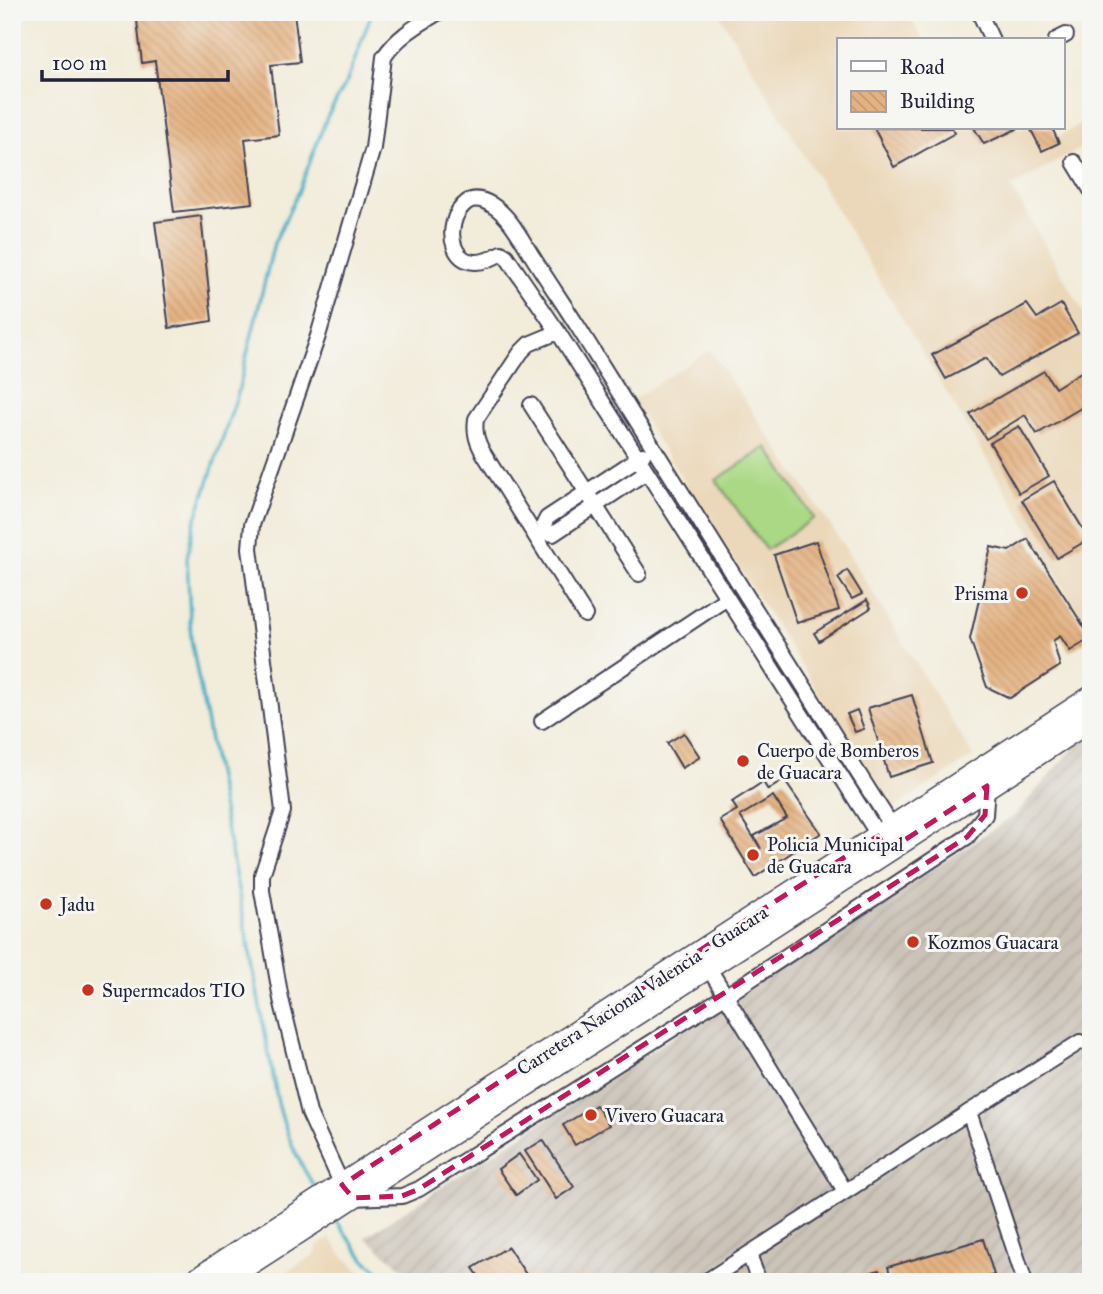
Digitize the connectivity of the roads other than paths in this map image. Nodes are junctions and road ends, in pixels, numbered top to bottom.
1 (439, 12) edge
2 (979, 12) edge
3 (991, 38) edge
4 (1074, 162) dead end
5 (1091, 190) edge
6 (558, 332) junction
7 (531, 405) dead end
8 (653, 448) junction
9 (638, 458) junction
10 (646, 472) junction
11 (586, 492) junction
12 (596, 505) junction
13 (639, 574) dead end
14 (727, 598) junction
15 (585, 615) dead end
16 (1091, 697) edge
17 (1091, 720) edge
18 (542, 721) dead end
19 (987, 786) junction
20 (890, 839) junction
21 (704, 960) junction
22 (725, 996) junction
23 (1080, 1042) dead end
24 (969, 1112) junction
25 (845, 1191) junction
26 (333, 1201) junction
27 (749, 1254) junction
28 (192, 1282) edge
29 (222, 1282) edge
30 (705, 1282) edge
31 (759, 1282) edge
32 (1025, 1282) edge

1 - 26 street
2 - 3 street
4 - 5 street
6 - 8 street
6 - 9 street
6 - 15 street
7 - 11 street
8 - 9 street
8 - 20 street
9 - 10 street
9 - 11 street
10 - 12 street
10 - 14 street
11 - 12 street
11 - 12 street
12 - 13 street
14 - 18 street
14 - 20 street
16 - 20 main road, Carretera Nacional Valencia - Guacara
17 - 19 main road, Carretera Nacional Valencia - Guacara
19 - 20 main road, Carretera Nacional Valencia - Guacara
19 - 22 street
20 - 21 main road, Carretera Nacional Valencia - Guacara
21 - 22 street
21 - 26 main road, Carretera Nacional Valencia - Guacara
22 - 25 street
22 - 26 street
23 - 24 street
24 - 25 street
24 - 32 street
25 - 27 street
26 - 28 main road, Carretera Nacional Valencia - Guacara
26 - 29 main road, Carretera Nacional Valencia - Guacara
27 - 30 street
27 - 31 street

